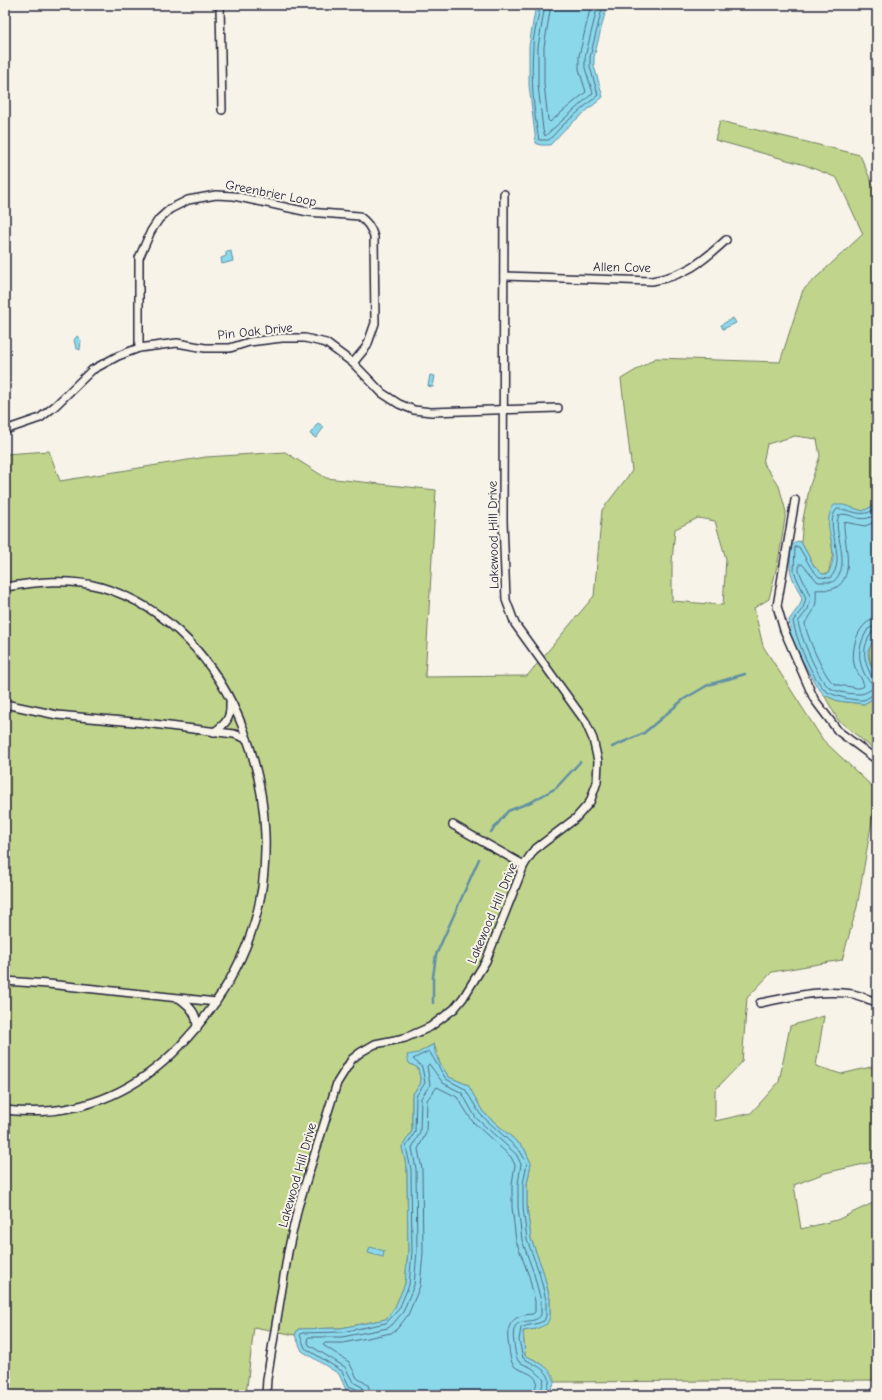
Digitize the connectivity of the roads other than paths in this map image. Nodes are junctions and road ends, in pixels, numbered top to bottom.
1 (220, 5) edge
2 (222, 110) dead end
3 (504, 194) dead end
4 (726, 240) dead end
5 (504, 276) junction
6 (139, 348) junction
7 (353, 363) junction
8 (558, 408) dead end
9 (503, 410) junction
10 (5, 430) edge
11 (795, 500) dead end
12 (5, 587) edge
13 (230, 700) junction
14 (5, 704) edge
15 (214, 732) junction
16 (247, 739) junction
17 (877, 760) edge
18 (453, 825) dead end
19 (524, 865) junction
20 (5, 981) edge
21 (179, 998) junction
22 (216, 1002) junction
23 (877, 1002) edge
24 (760, 1003) dead end
25 (197, 1028) junction
26 (5, 1110) edge
27 (266, 1395) edge

1 - 2 street
3 - 5 street, Lakewood Hill Drive
4 - 5 street, Allen Cove
5 - 9 street, Lakewood Hill Drive
6 - 7 street, Pin Oak Drive
6 - 7 street, Greenbrier Loop
6 - 10 street, Pin Oak Drive
7 - 9 street, Pin Oak Drive
8 - 9 street, Pin Oak Drive
9 - 19 street, Lakewood Hill Drive
11 - 17 street
12 - 13 street
13 - 15 street
13 - 16 street
14 - 15 street
15 - 16 street
16 - 22 street
18 - 19 street
19 - 27 street, Lakewood Hill Drive
20 - 21 street
21 - 22 street
21 - 25 street
22 - 25 street
23 - 24 street
25 - 26 street

